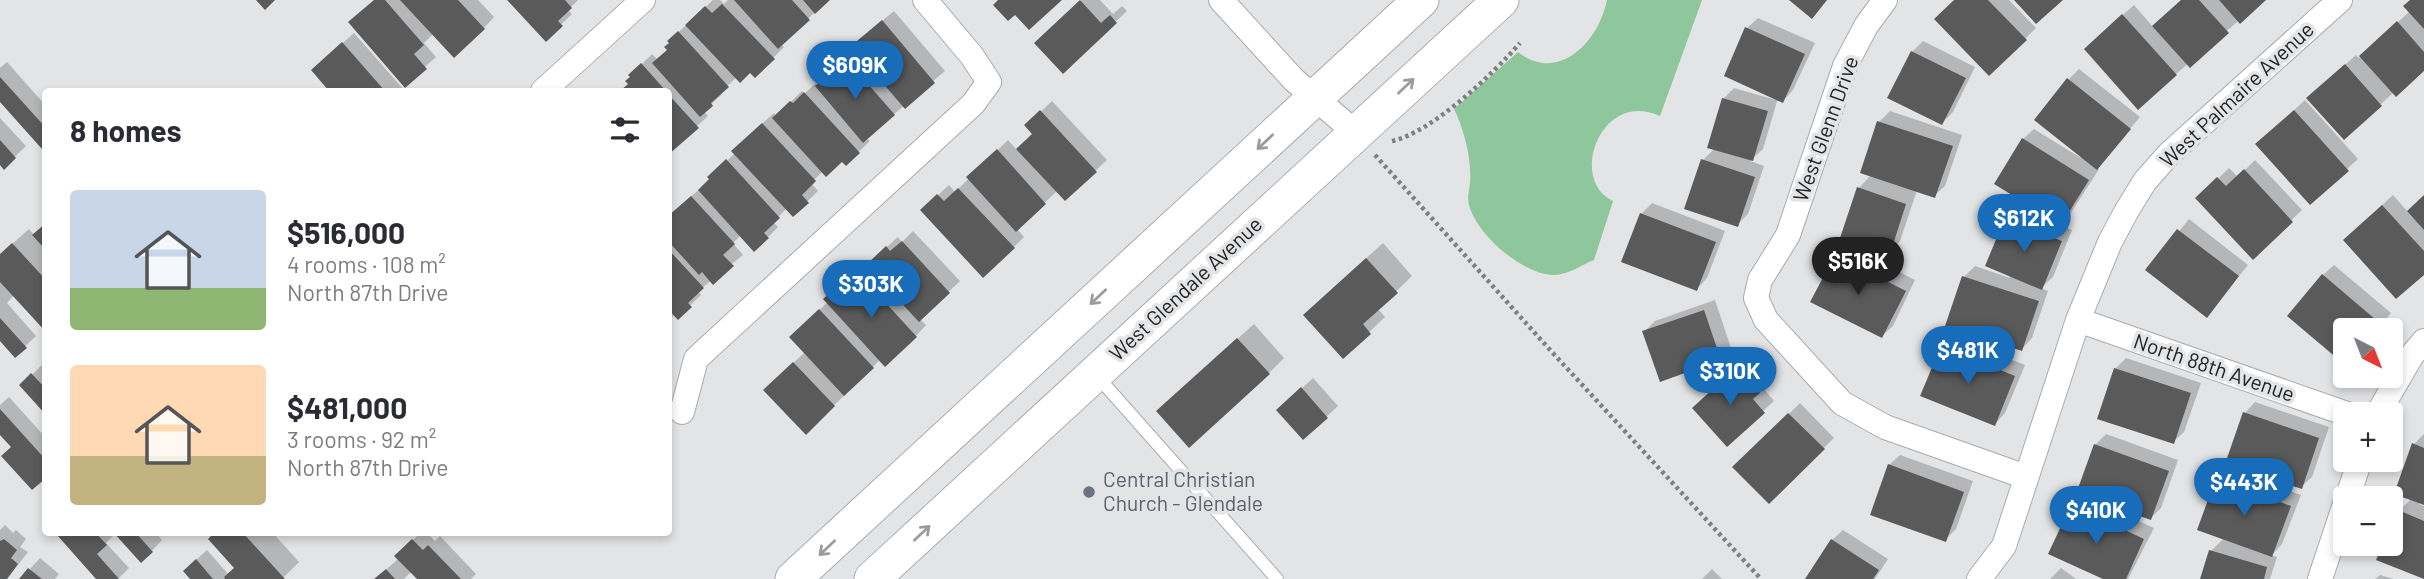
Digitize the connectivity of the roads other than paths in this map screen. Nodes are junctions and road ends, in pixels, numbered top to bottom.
1 (643, 0) edge
2 (925, 0) edge
3 (1221, 0) edge
4 (1421, 0) edge
5 (1501, 0) edge
6 (1885, 0) edge
7 (2340, 0) edge
8 (545, 88) edge
9 (1316, 96) junction
10 (1373, 144) junction
11 (2078, 320) junction
12 (2424, 341) edge
13 (1094, 373) junction
14 (2385, 402) edge
15 (2333, 409) edge
16 (682, 412) dead end
17 (2026, 477) junction
18 (2333, 539) edge
19 (793, 579) edge
20 (872, 579) edge
21 (1277, 579) edge
22 (1979, 579) edge
23 (2319, 579) edge

1 - 8 street
2 - 16 street
3 - 9 street
4 - 9 main road
10 -> 5 main road, West Glendale Avenue
6 - 17 street, West Glenn Drive
7 - 11 street, West Palmaire Avenue
9 - 10 street
9 -> 19 main road
10 - 13 main road, West Glendale Avenue
11 - 15 street, North 88th Avenue
11 - 17 street, West Palmaire Avenue
12 - 14 street
20 -> 13 main road, West Glendale Avenue
13 - 21 lane
17 - 22 street, West Palmaire Avenue
18 - 23 street

